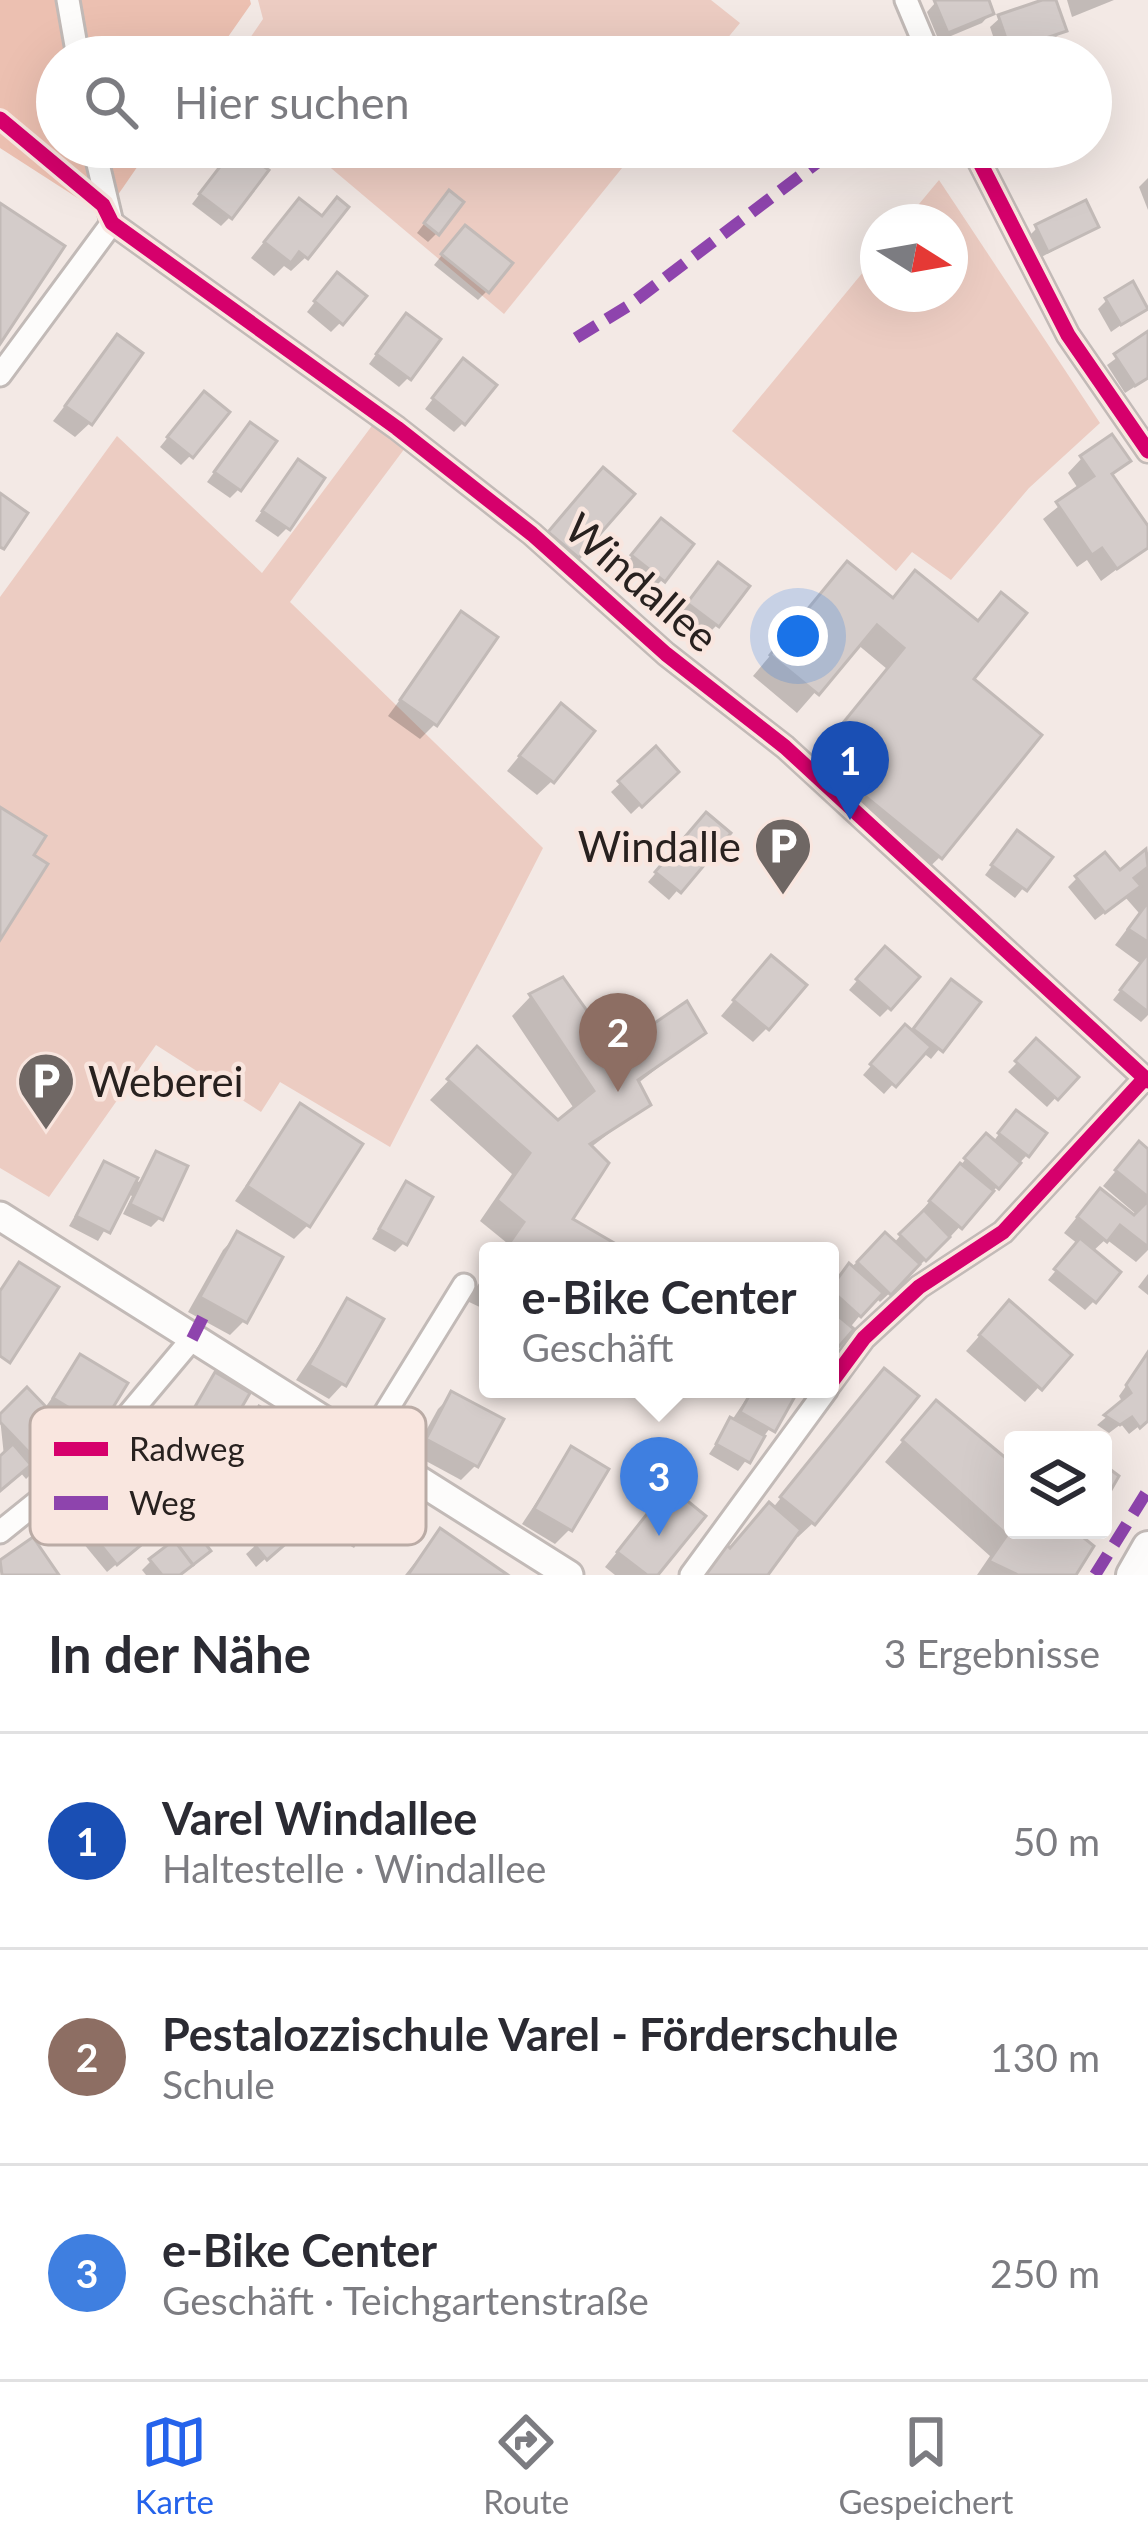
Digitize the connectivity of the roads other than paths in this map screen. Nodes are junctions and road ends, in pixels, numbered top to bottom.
1 (68, 0) edge
2 (906, 0) edge
3 (74, 36) edge
4 (921, 36) edge
5 (98, 168) edge
6 (983, 168) edge
7 (112, 223) junction
8 (0, 375) edge
9 (1148, 451) edge
10 (1146, 1079) edge
11 (0, 1216) edge
12 (464, 1285) dead end
13 (192, 1339) junction
14 (839, 1372) edge
15 (820, 1398) edge
16 (135, 1407) edge
17 (300, 1407) edge
18 (389, 1407) edge
19 (426, 1486) edge
20 (30, 1508) edge
21 (0, 1532) edge
22 (1148, 1547) edge
23 (569, 1575) edge
24 (691, 1575) edge
25 (1132, 1575) edge

1 - 3 street
2 - 4 street
5 - 7 street
6 - 9 street
7 - 8 street
7 - 10 street, Windallee
10 - 14 street
11 - 13 main road
12 - 18 street
13 - 16 street
13 - 17 main road
15 - 24 street
19 - 23 main road
20 - 21 street
22 - 25 main road

